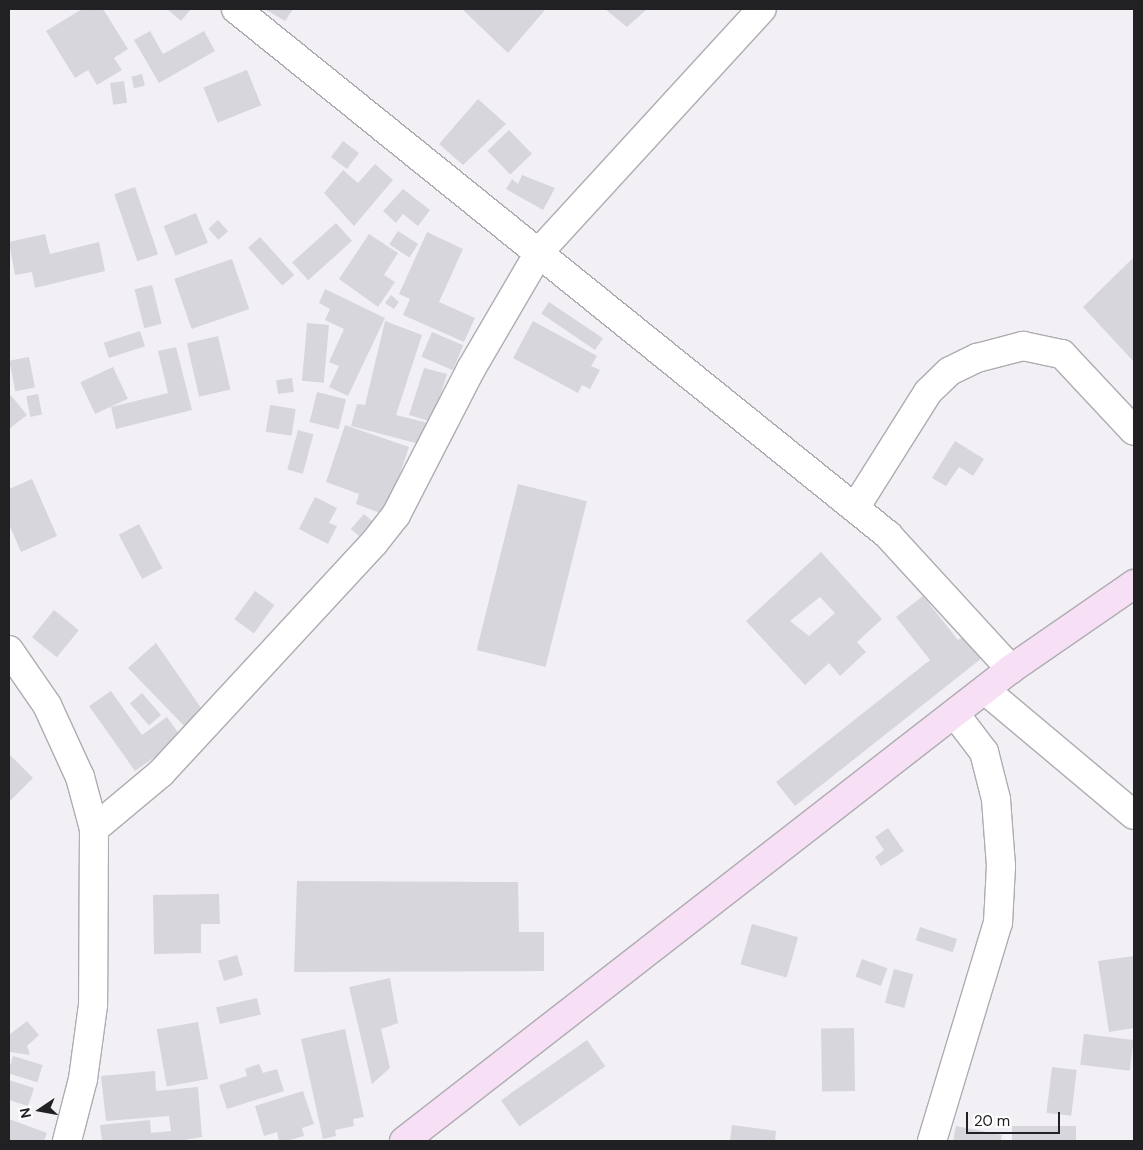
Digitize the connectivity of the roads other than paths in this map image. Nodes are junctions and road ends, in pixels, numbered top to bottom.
1 (236, 9) edge
2 (762, 9) edge
3 (540, 251) junction
4 (1134, 431) edge
5 (855, 508) junction
6 (1134, 584) edge
7 (9, 650) edge
8 (1011, 669) junction
9 (985, 690) junction
10 (955, 714) junction
11 (1134, 815) edge
12 (94, 828) junction
13 (67, 1141) edge
14 (404, 1141) edge
15 (932, 1141) edge

1 - 3 street
2 - 3 street
3 - 5 street
3 - 12 street
4 - 5 street
5 - 8 street
6 - 8 street
7 - 12 street
8 - 9 street
9 - 10 street
9 - 11 street
10 - 14 street
10 - 15 street
12 - 13 street

